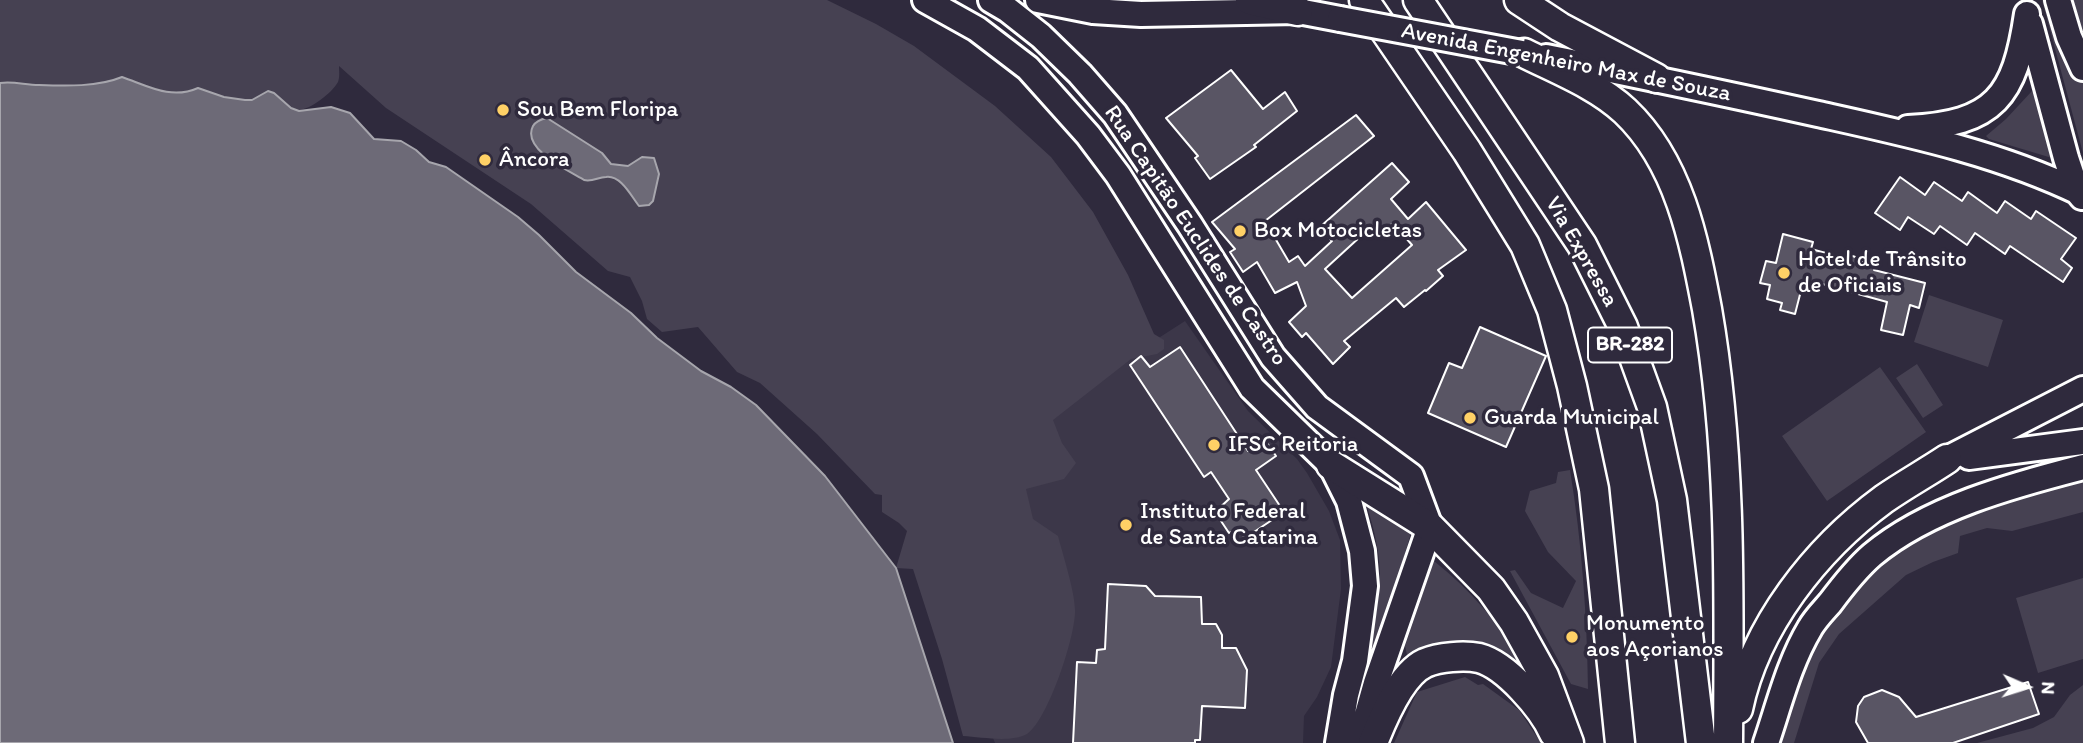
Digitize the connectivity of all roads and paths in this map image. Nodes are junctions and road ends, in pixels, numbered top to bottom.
1 (925, 0) edge
2 (991, 0) edge
3 (1038, 0) edge
4 (1251, 0) edge
5 (1364, 0) edge
6 (1418, 0) edge
7 (1519, 0) edge
8 (2058, 0) edge
9 (2026, 7) edge
10 (1348, 9) edge
11 (1298, 11) junction
12 (1523, 53) junction
13 (2083, 68) edge
14 (1416, 78) junction
15 (1656, 78) junction
16 (1883, 129) junction
17 (2081, 194) edge
18 (2083, 389) edge
19 (2083, 442) edge
20 (1947, 459) junction
21 (1331, 465) junction
22 (2083, 467) edge
23 (1430, 527) junction
24 (1338, 743) edge
25 (1359, 743) edge
26 (1373, 743) edge
27 (1558, 743) edge
28 (1569, 743) edge
29 (1620, 743) edge
30 (1701, 743) edge
31 (1730, 743) edge
32 (1766, 743) edge

1 - 21 main road, Rua Capitão Euclides de Castro
2 - 23 main road, Rua Capitão Euclides de Castro
3 - 11 main road, Avenida Engenheiro Max de Souza
4 - 11 highway
5 - 14 highway, Via Expressa / BR-282
6 - 30 highway, Via Expressa / BR-282
7 - 15 highway
8 - 13 main road
9 - 16 main road
9 - 17 main road
10 - 11 main road, Avenida Engenheiro Max de Souza
10 - 12 main road, Avenida Engenheiro Max de Souza, bridge
10 - 14 highway
12 - 15 main road, Avenida Engenheiro Max de Souza
12 - 31 highway
14 - 29 highway, Via Expressa / BR-282
15 - 16 main road, Avenida Engenheiro Max de Souza
16 - 17 main road, Avenida Engenheiro Max de Souza
18 - 20 main road
19 - 20 main road
20 - 31 highway
21 - 23 highway
21 - 24 main road, Rua Capitão Euclides de Castro
22 - 32 main road
23 - 25 main road
23 - 28 highway
26 - 27 highway

